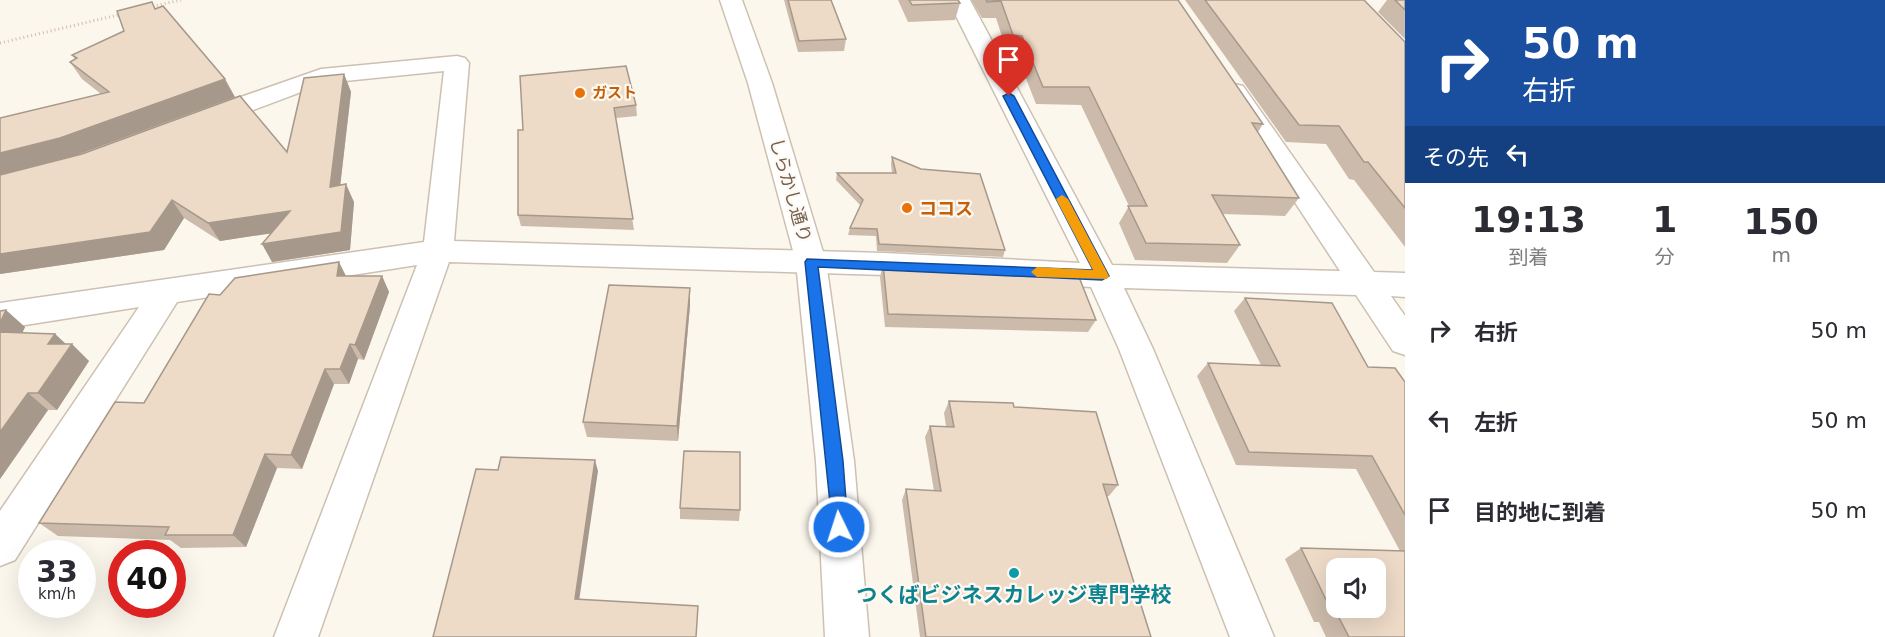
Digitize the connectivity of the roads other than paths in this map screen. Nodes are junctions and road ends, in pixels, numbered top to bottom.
1 (730, 0) edge
2 (959, 0) edge
3 (1220, 70) edge
4 (181, 128) edge
5 (438, 251) junction
6 (811, 262) junction
7 (1102, 276) junction
8 (1365, 284) junction
9 (1405, 285) edge
10 (167, 291) junction
11 (0, 316) edge
12 (1405, 342) edge
13 (0, 546) edge
14 (296, 637) edge
15 (847, 637) edge
16 (1252, 637) edge

1 - 6 street, しらかし通り
2 - 7 street
3 - 8 street
4 - 5 street
5 - 6 street
5 - 10 street
5 - 14 street
6 - 7 street
6 - 15 street, しらかし通り
7 - 8 street
7 - 16 street
8 - 9 street
8 - 12 street
10 - 11 street
10 - 13 street

